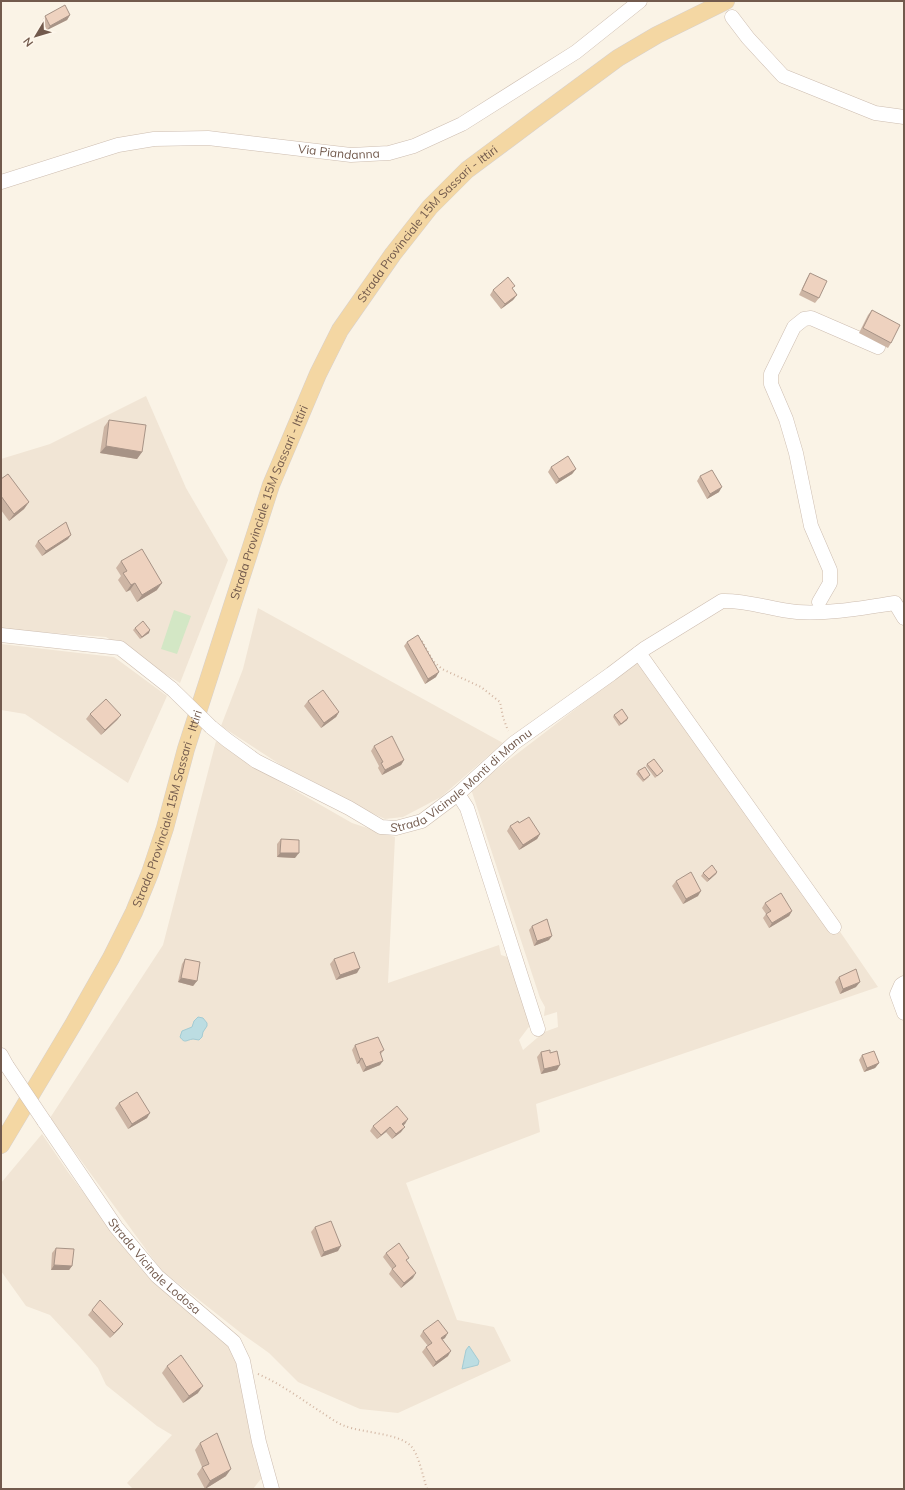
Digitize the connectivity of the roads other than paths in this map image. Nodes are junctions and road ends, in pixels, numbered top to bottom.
1 (640, 1) edge
2 (726, 1) edge
3 (732, 17) dead end
4 (904, 117) edge
5 (1, 182) edge
6 (878, 347) dead end
7 (819, 602) dead end
8 (904, 618) edge
9 (1, 635) edge
10 (639, 653) junction
11 (458, 794) junction
12 (834, 927) dead end
13 (904, 983) edge
14 (904, 1012) edge
15 (538, 1029) dead end
16 (4, 1060) edge
17 (1, 1145) edge
18 (272, 1489) edge

1 - 5 street, Via Piandanna
2 - 17 main road, Strada Provinciale 15M Sassari - Ittiri
3 - 4 street
6 - 7 street
8 - 10 street, Strada Vicinale Monti di Mannu
9 - 11 street, Strada Vicinale Monti di Mannu, bridge
10 - 11 street, Strada Vicinale Monti di Mannu
10 - 12 street
11 - 15 street
13 - 14 street
16 - 18 street, Strada Vicinale Lodosa, bridge

